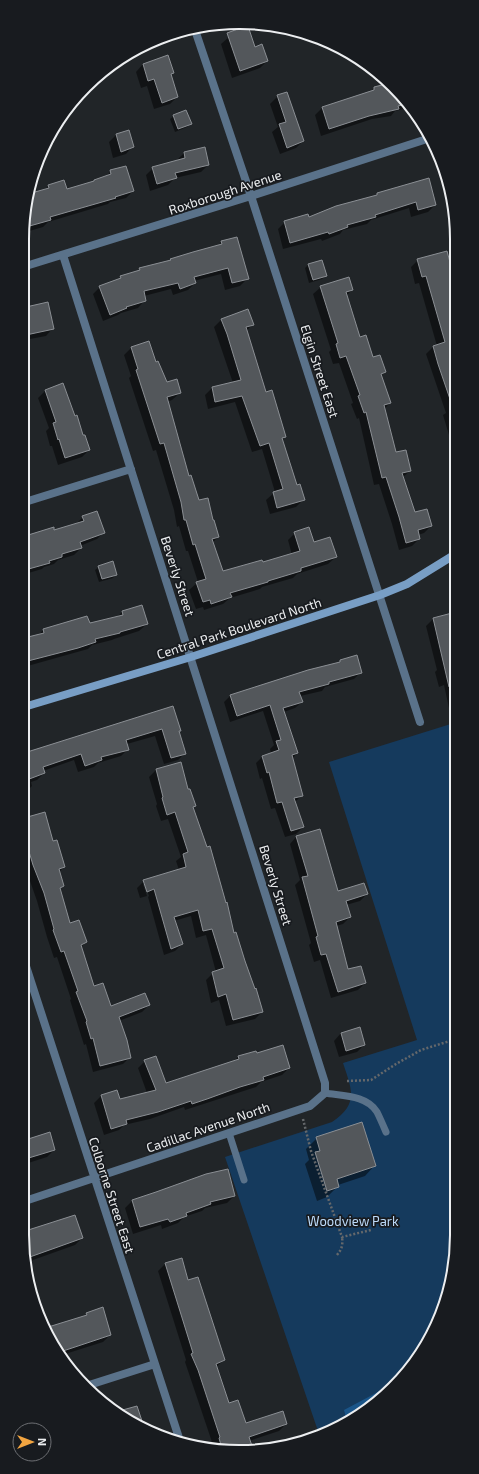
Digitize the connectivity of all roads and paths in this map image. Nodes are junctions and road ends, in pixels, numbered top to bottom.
1 (196, 33) edge
2 (425, 140) edge
3 (251, 196) junction
4 (64, 255) junction
5 (29, 265) edge
6 (131, 469) junction
7 (29, 501) edge
8 (450, 557) edge
9 (380, 595) junction
10 (191, 657) junction
11 (29, 706) edge
12 (420, 722) dead end
13 (29, 976) edge
14 (450, 1041) edge
15 (347, 1081) dead end
16 (325, 1093) junction
17 (306, 1129) dead end
18 (386, 1132) dead end
19 (229, 1133) junction
20 (94, 1178) junction
21 (244, 1180) dead end
22 (29, 1200) edge
23 (371, 1230) dead end
24 (342, 1237) junction
25 (337, 1255) dead end
26 (155, 1364) junction
27 (92, 1384) edge
28 (178, 1436) edge

1 - 3 street, Elgin Street East
2 - 3 street, Roxborough Avenue
3 - 4 street, Roxborough Avenue
3 - 9 street, Elgin Street East
4 - 5 street, Roxborough Avenue
4 - 6 street, Beverly Street
6 - 7 street
6 - 10 street, Beverly Street
8 - 9 street, Central Park Boulevard North
9 - 10 street, Central Park Boulevard North
9 - 12 street, Elgin Street East
10 - 11 street, Central Park Boulevard North
10 - 16 street, Beverly Street
13 - 20 street, Colborne Street East
14 - 15 path
16 - 18 lane
16 - 19 street, Cadillac Avenue North
17 - 24 path
19 - 20 street, Cadillac Avenue North
19 - 21 lane
20 - 22 street, Cadillac Avenue North
20 - 26 street, Colborne Street East
23 - 24 path
24 - 25 path
26 - 27 street
26 - 28 street, Colborne Street East

